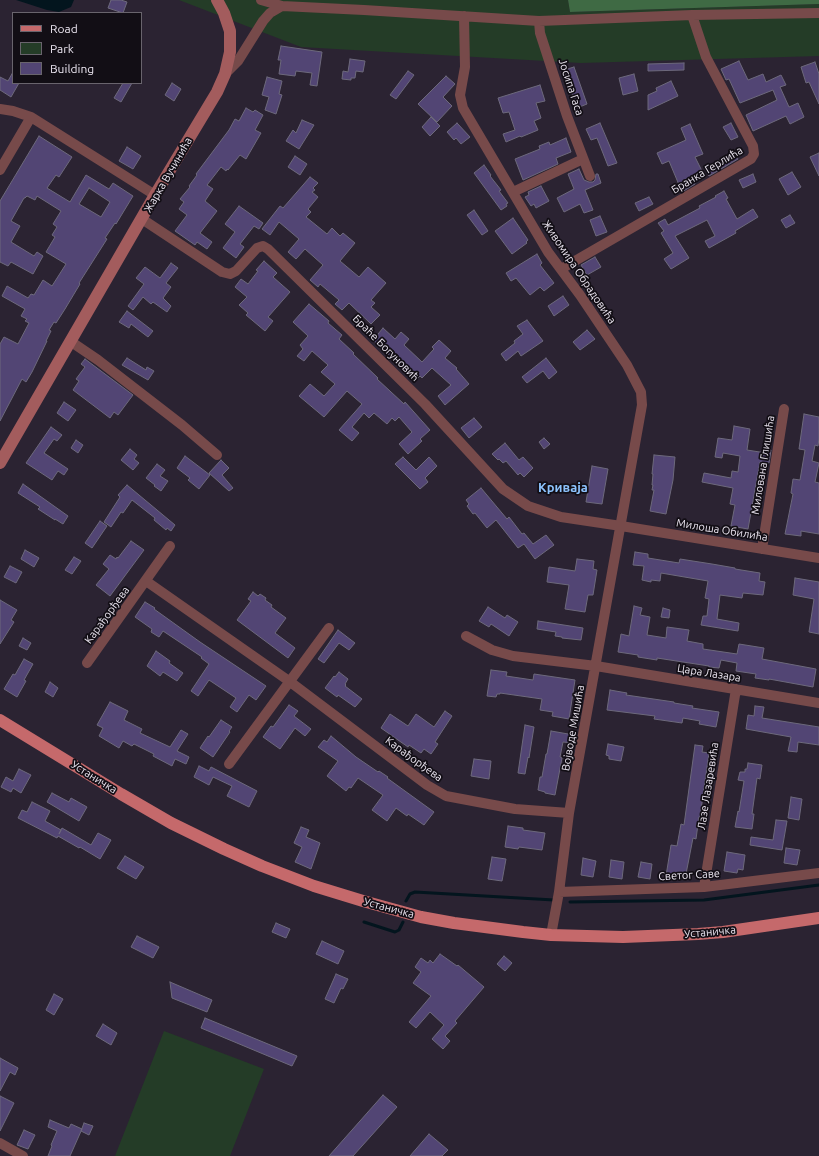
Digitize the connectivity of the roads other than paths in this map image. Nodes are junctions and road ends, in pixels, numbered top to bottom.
1 (217, 0) edge
2 (261, 0) edge
3 (282, 6) junction
4 (819, 13) edge
5 (692, 15) junction
6 (464, 16) junction
7 (539, 21) junction
8 (225, 74) junction
9 (0, 109) edge
10 (31, 117) junction
11 (583, 159) junction
12 (0, 170) edge
13 (590, 176) dead end
14 (513, 192) junction
15 (155, 196) junction
16 (142, 219) junction
17 (561, 269) junction
18 (70, 341) junction
19 (784, 409) dead end
20 (217, 455) dead end
21 (0, 462) edge
22 (620, 526) junction
23 (170, 546) dead end
24 (762, 549) junction
25 (819, 558) edge
26 (146, 581) junction
27 (329, 628) dead end
28 (466, 636) dead end
29 (87, 663) dead end
30 (596, 666) junction
31 (289, 681) junction
32 (736, 689) junction
33 (819, 703) edge
34 (0, 720) edge
35 (230, 764) dead end
36 (569, 813) junction
37 (819, 873) edge
38 (704, 887) junction
39 (559, 892) junction
40 (819, 918) edge
41 (551, 935) junction
42 (0, 1143) edge
43 (23, 1156) edge

1 - 8 street, Жарка Вучинића
2 - 3 street
3 - 6 street
3 - 8 street
4 - 5 street
5 - 7 street
5 - 17 street, Бранка Герлића
6 - 7 street
6 - 14 street, Живомира Обрадовића
7 - 11 street, Јосипа Гаса
8 - 15 street, Жарка Вучинића
9 - 10 street
10 - 12 street
10 - 15 street
11 - 13 street, Јосипа Гаса
11 - 14 street
14 - 17 street, Живомира Обрадовића
15 - 16 street, Жарка Вучинића
16 - 18 street, Жарка Вучинића
16 - 22 street, Браће Богуновић
17 - 22 street, Живомира Обрадовића
18 - 20 street
18 - 21 street, Жарка Вучинића
19 - 24 street, Милована Глишића
22 - 24 street, Милоша Обилића
22 - 30 street, Војводе Мишића
23 - 26 street, Карађорђева
24 - 25 street, Милоша Обилића
26 - 29 street, Карађорђева
26 - 31 street, Карађорђева
27 - 31 street
28 - 30 street, Цара Лазара
30 - 32 street, Цара Лазара
30 - 36 street, Војводе Мишића
31 - 35 street
31 - 36 street, Карађорђева
32 - 33 street, Цара Лазара
32 - 38 street, Лазе Лазаревића
34 - 41 main road, Устаничка
36 - 39 street, Војводе Мишића
37 - 38 street, Светог Саве
38 - 39 street, Светог Саве
39 - 41 street, Војводе Мишића
40 - 41 main road, Устаничка
42 - 43 street

